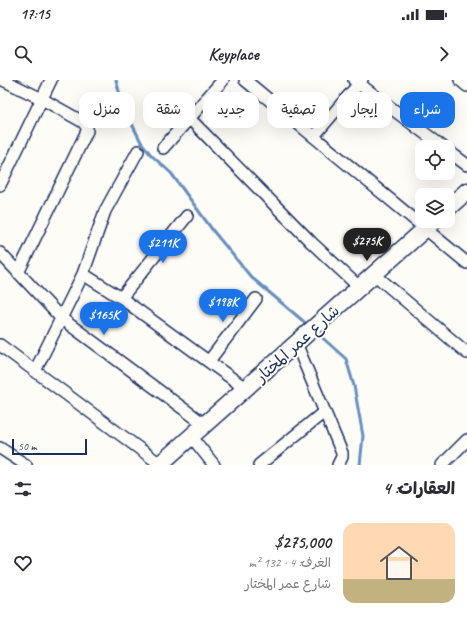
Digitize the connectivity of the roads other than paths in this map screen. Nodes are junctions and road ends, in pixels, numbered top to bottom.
1 (3, 80) edge
2 (51, 80) edge
3 (223, 80) edge
4 (245, 80) edge
5 (460, 80) edge
6 (358, 81) edge
7 (467, 86) edge
8 (42, 99) junction
9 (195, 113) edge
10 (195, 124) edge
11 (182, 128) edge
12 (314, 136) junction
13 (434, 140) edge
14 (163, 148) dead end
15 (138, 151) dead end
16 (455, 156) edge
17 (467, 165) edge
18 (0, 185) edge
19 (467, 191) edge
20 (455, 202) edge
21 (415, 213) edge
22 (188, 216) dead end
23 (427, 228) edge
24 (433, 228) edge
25 (0, 253) edge
26 (467, 263) edge
27 (18, 273) junction
28 (83, 274) junction
29 (374, 274) junction
30 (360, 287) junction
31 (121, 298) junction
32 (256, 299) dead end
33 (62, 319) junction
34 (296, 344) junction
35 (0, 345) edge
36 (467, 352) edge
37 (208, 361) junction
38 (35, 371) junction
39 (245, 388) junction
40 (324, 412) junction
41 (204, 424) junction
42 (191, 436) junction
43 (467, 440) edge
44 (0, 448) edge
45 (159, 464) edge
46 (26, 465) edge
47 (214, 465) edge
48 (258, 465) edge
49 (338, 465) edge
50 (442, 465) edge

1 - 8 street
2 - 8 street
3 - 9 street
4 - 12 street
5 - 7 street
6 - 12 street
6 - 13 street
8 - 18 street
8 - 27 street
10 - 30 street
11 - 14 street
12 - 21 street
15 - 28 street
16 - 17 street
19 - 20 street
22 - 31 street
23 - 29 street, شارع عمر المختار
24 - 26 street
25 - 27 street
27 - 33 street
28 - 31 street
28 - 33 street
29 - 30 street, شارع عمر المختار
29 - 36 street
30 - 34 street, شارع عمر المختار
31 - 37 street
32 - 37 street
33 - 38 street
33 - 41 street
34 - 39 street, شارع عمر المختار
34 - 40 street
35 - 38 street
37 - 39 street
38 - 45 street
39 - 41 street, شارع عمر المختار
40 - 48 street
40 - 49 street
41 - 42 street, شارع عمر المختار
42 - 45 street, شارع عمر المختار
42 - 47 street
43 - 50 street
44 - 46 street

